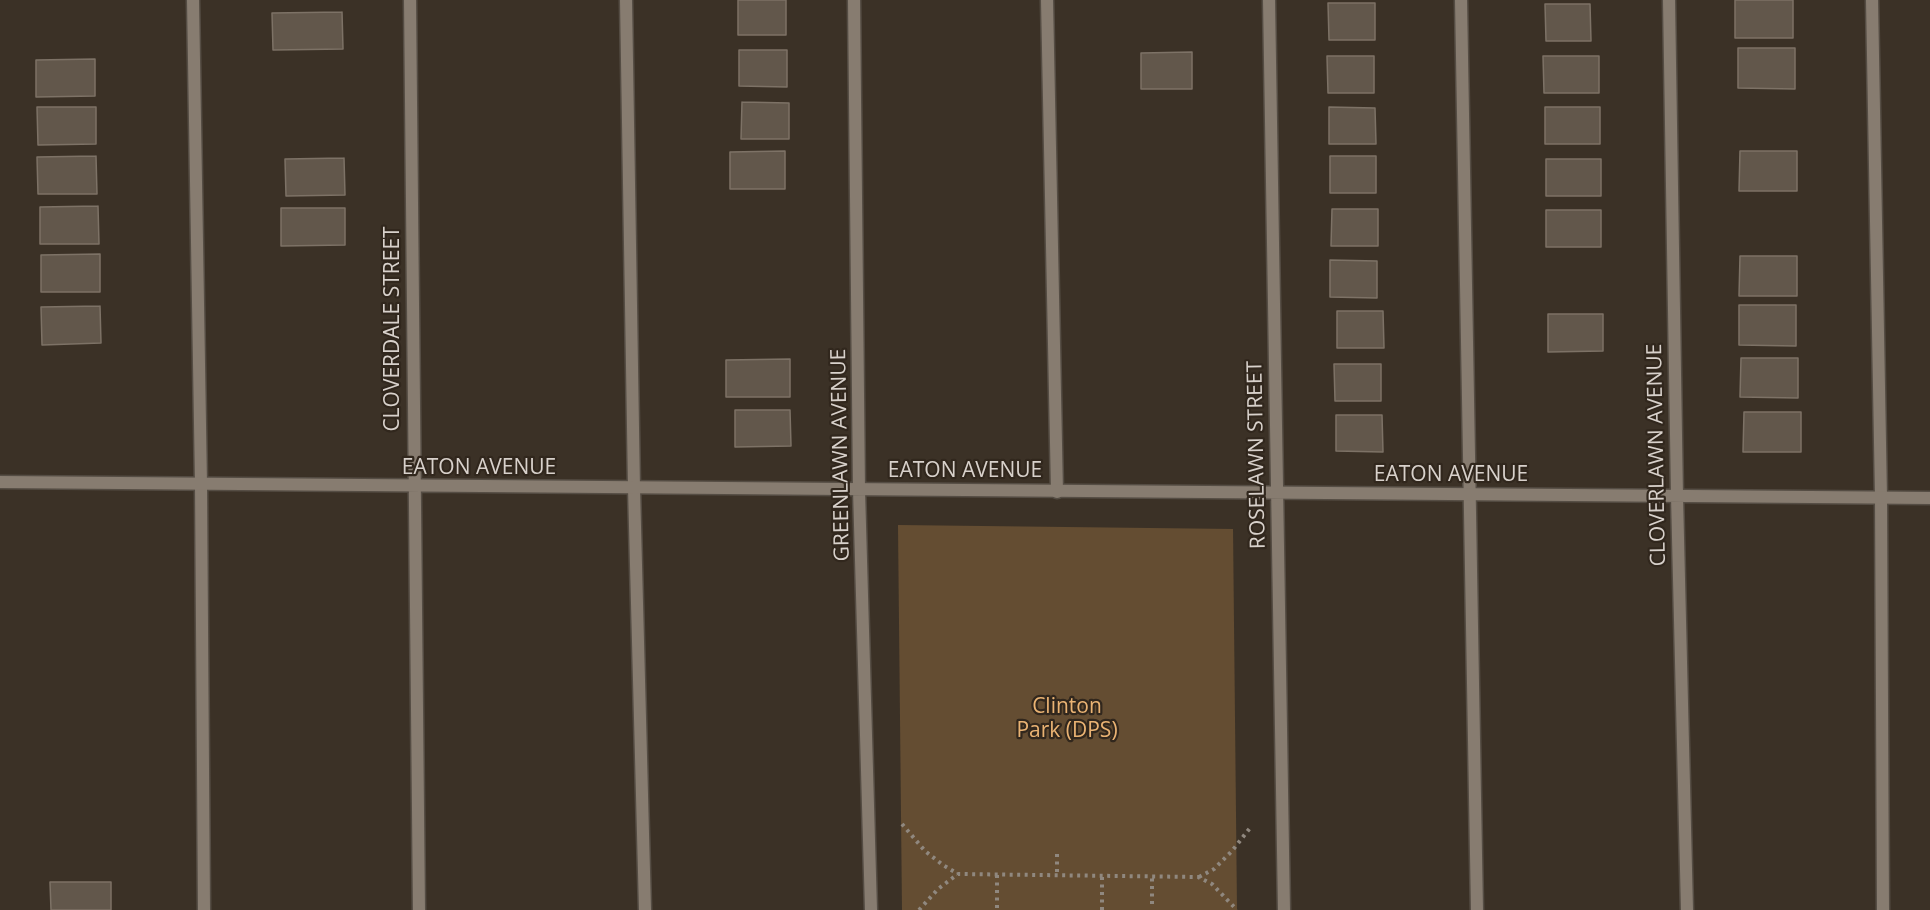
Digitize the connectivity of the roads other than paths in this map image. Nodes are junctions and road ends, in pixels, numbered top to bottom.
1 (193, 0) edge
2 (410, 0) edge
3 (626, 0) edge
4 (854, 0) edge
5 (1047, 0) edge
6 (1269, 0) edge
7 (1461, 0) edge
8 (1669, 0) edge
9 (1872, 0) edge
10 (0, 482) edge
11 (201, 484) junction
12 (414, 487) junction
13 (634, 489) junction
14 (859, 490) junction
15 (1057, 492) junction
16 (1277, 493) junction
17 (1468, 494) junction
18 (1677, 496) junction
19 (1881, 497) junction
20 (1930, 498) edge
21 (204, 910) edge
22 (419, 910) edge
23 (645, 910) edge
24 (872, 910) edge
25 (1284, 910) edge
26 (1477, 910) edge
27 (1687, 910) edge
28 (1882, 910) edge

1 - 11 street
2 - 12 street, CLOVERDALE STREET
3 - 13 street
4 - 14 street, GREENLAWN AVENUE
5 - 15 street
6 - 16 street, ROSELAWN STREET
7 - 17 street
8 - 18 street, CLOVERLAWN AVENUE
9 - 19 street
10 - 11 street, EATON AVENUE
11 - 12 street, EATON AVENUE
11 - 21 street
12 - 13 street, EATON AVENUE
12 - 22 street, CLOVERDALE STREET
13 - 14 street, EATON AVENUE
13 - 23 street
14 - 15 street, EATON AVENUE
14 - 24 street, GREENLAWN AVENUE
15 - 16 street, EATON AVENUE
16 - 17 street, EATON AVENUE
16 - 25 street, ROSELAWN STREET
17 - 18 street, EATON AVENUE
17 - 26 street
18 - 19 street, EATON AVENUE
18 - 27 street, CLOVERLAWN AVENUE
19 - 20 street, EATON AVENUE
19 - 28 street

